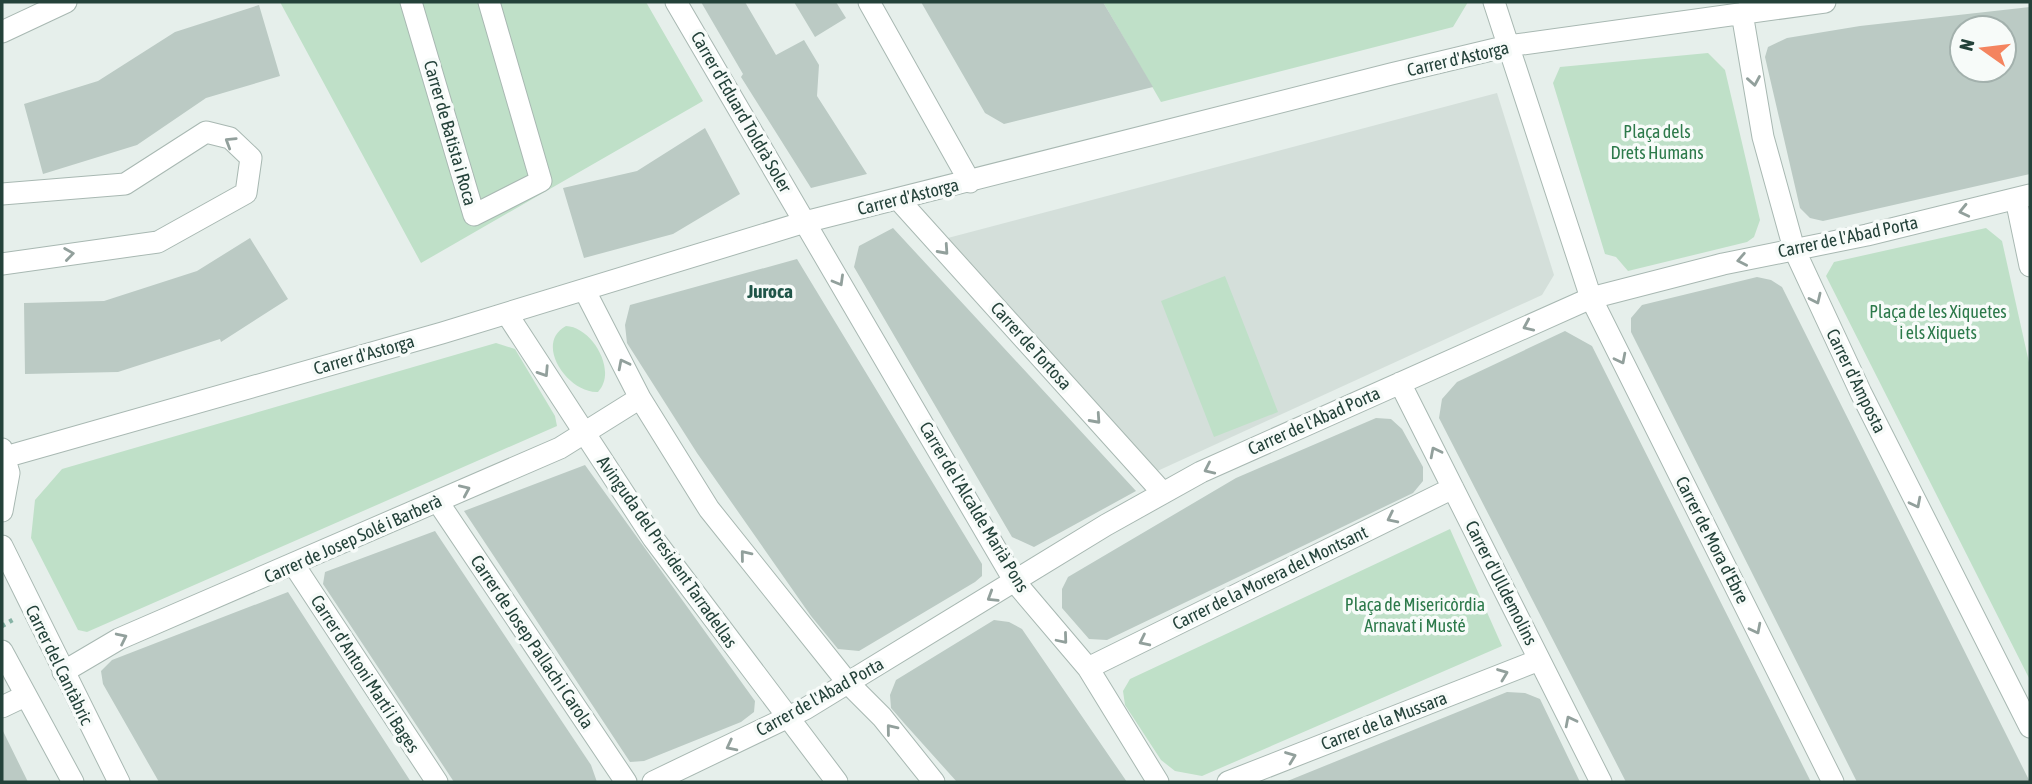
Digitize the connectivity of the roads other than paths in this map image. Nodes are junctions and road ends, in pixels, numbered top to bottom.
1 (66, 2) edge
2 (411, 2) edge
3 (489, 2) edge
4 (676, 2) edge
5 (869, 2) edge
6 (1494, 2) edge
7 (1825, 2) edge
8 (1742, 13) junction
9 (2, 32) edge
10 (1508, 46) junction
11 (970, 182) junction
12 (2, 194) edge
13 (2023, 197) edge
14 (898, 199) junction
15 (805, 222) junction
16 (1794, 249) junction
17 (2, 264) edge
18 (2030, 266) edge
19 (585, 291) junction
20 (1591, 298) junction
21 (507, 314) junction
22 (1401, 383) junction
23 (640, 398) junction
24 (584, 434) junction
25 (4, 453) edge
26 (1453, 488) junction
27 (1163, 493) junction
28 (438, 502) junction
29 (2, 510) edge
30 (2, 546) edge
31 (294, 565) junction
32 (1015, 582) junction
33 (2, 652) edge
34 (1539, 660) junction
35 (1088, 668) junction
36 (63, 672) junction
37 (848, 683) junction
38 (25, 696) junction
39 (2, 707) edge
40 (789, 717) junction
41 (2030, 727) edge
42 (73, 782) edge
43 (119, 782) edge
44 (437, 782) edge
45 (626, 782) edge
46 (653, 782) edge
47 (837, 782) edge
48 (934, 782) edge
49 (1158, 782) edge
50 (1228, 782) edge
51 (1601, 782) edge
52 (1833, 782) edge

1 - 9 street
2 - 3 street, Carrer de Batista i Roca
4 - 15 street, Carrer d'Eduard Toldrà Soler
5 - 11 street
6 - 10 street, Carrer de Mora d'Ebre
7 - 8 street, Carrer d'Astorga
8 - 10 street, Carrer d'Astorga
8 -> 16 street, Carrer d'Amposta
10 - 11 street, Carrer d'Astorga
10 - 20 street, Carrer de Mora d'Ebre
11 - 14 street, Carrer d'Astorga
17 -> 12 street
13 -> 16 street, Carrer de l'Abad Porta
13 - 18 street
14 - 15 street, Carrer d'Astorga
14 -> 27 street, Carrer de Tortosa
15 - 19 street, Carrer d'Astorga
15 -> 32 street, Carrer de l'Alcalde Marià Pons
16 -> 20 street, Carrer de l'Abad Porta
16 -> 41 street, Carrer d'Amposta
19 - 21 street, Carrer d'Astorga
23 -> 19 street
20 -> 22 street, Carrer de l'Abad Porta
20 -> 52 street, Carrer de Mora d'Ebre
21 -> 24 street, Avinguda del President Tarradellas
21 - 25 street, Carrer d'Astorga
26 -> 22 street, Carrer d'Ulldemolins
22 -> 27 street, Carrer de l'Abad Porta
23 - 24 street, Carrer de Josep Solé i Barberà
37 -> 23 street
28 -> 24 street, Carrer de Josep Solé i Barberà
24 - 40 street, Avinguda del President Tarradellas
25 - 29 street
26 - 34 street, Carrer d'Ulldemolins
26 -> 35 street, Carrer de la Morera del Montsant
27 - 32 street, Carrer de l'Abad Porta
28 - 31 street, Carrer de Josep Solé i Barberà
28 - 45 street, Carrer de Josep Pallach i Carola
30 - 36 street, Carrer del Cantàbric
36 -> 31 street, Carrer de Josep Solé i Barberà
31 - 44 street, Carrer d'Antoni Martí i Bages
32 -> 35 street, Carrer de l'Alcalde Marià Pons
32 -> 37 street, Carrer de l'Abad Porta
33 - 38 street
50 -> 34 street, Carrer de la Mussara
51 -> 34 street, Carrer d'Ulldemolins
35 - 49 street, Carrer de l'Alcalde Marià Pons
36 - 43 street, Carrer del Cantàbric
37 - 40 street, Carrer de l'Abad Porta
48 -> 37 street
38 - 39 street
38 - 42 street
40 -> 46 street, Carrer de l'Abad Porta
40 - 47 street, Avinguda del President Tarradellas

